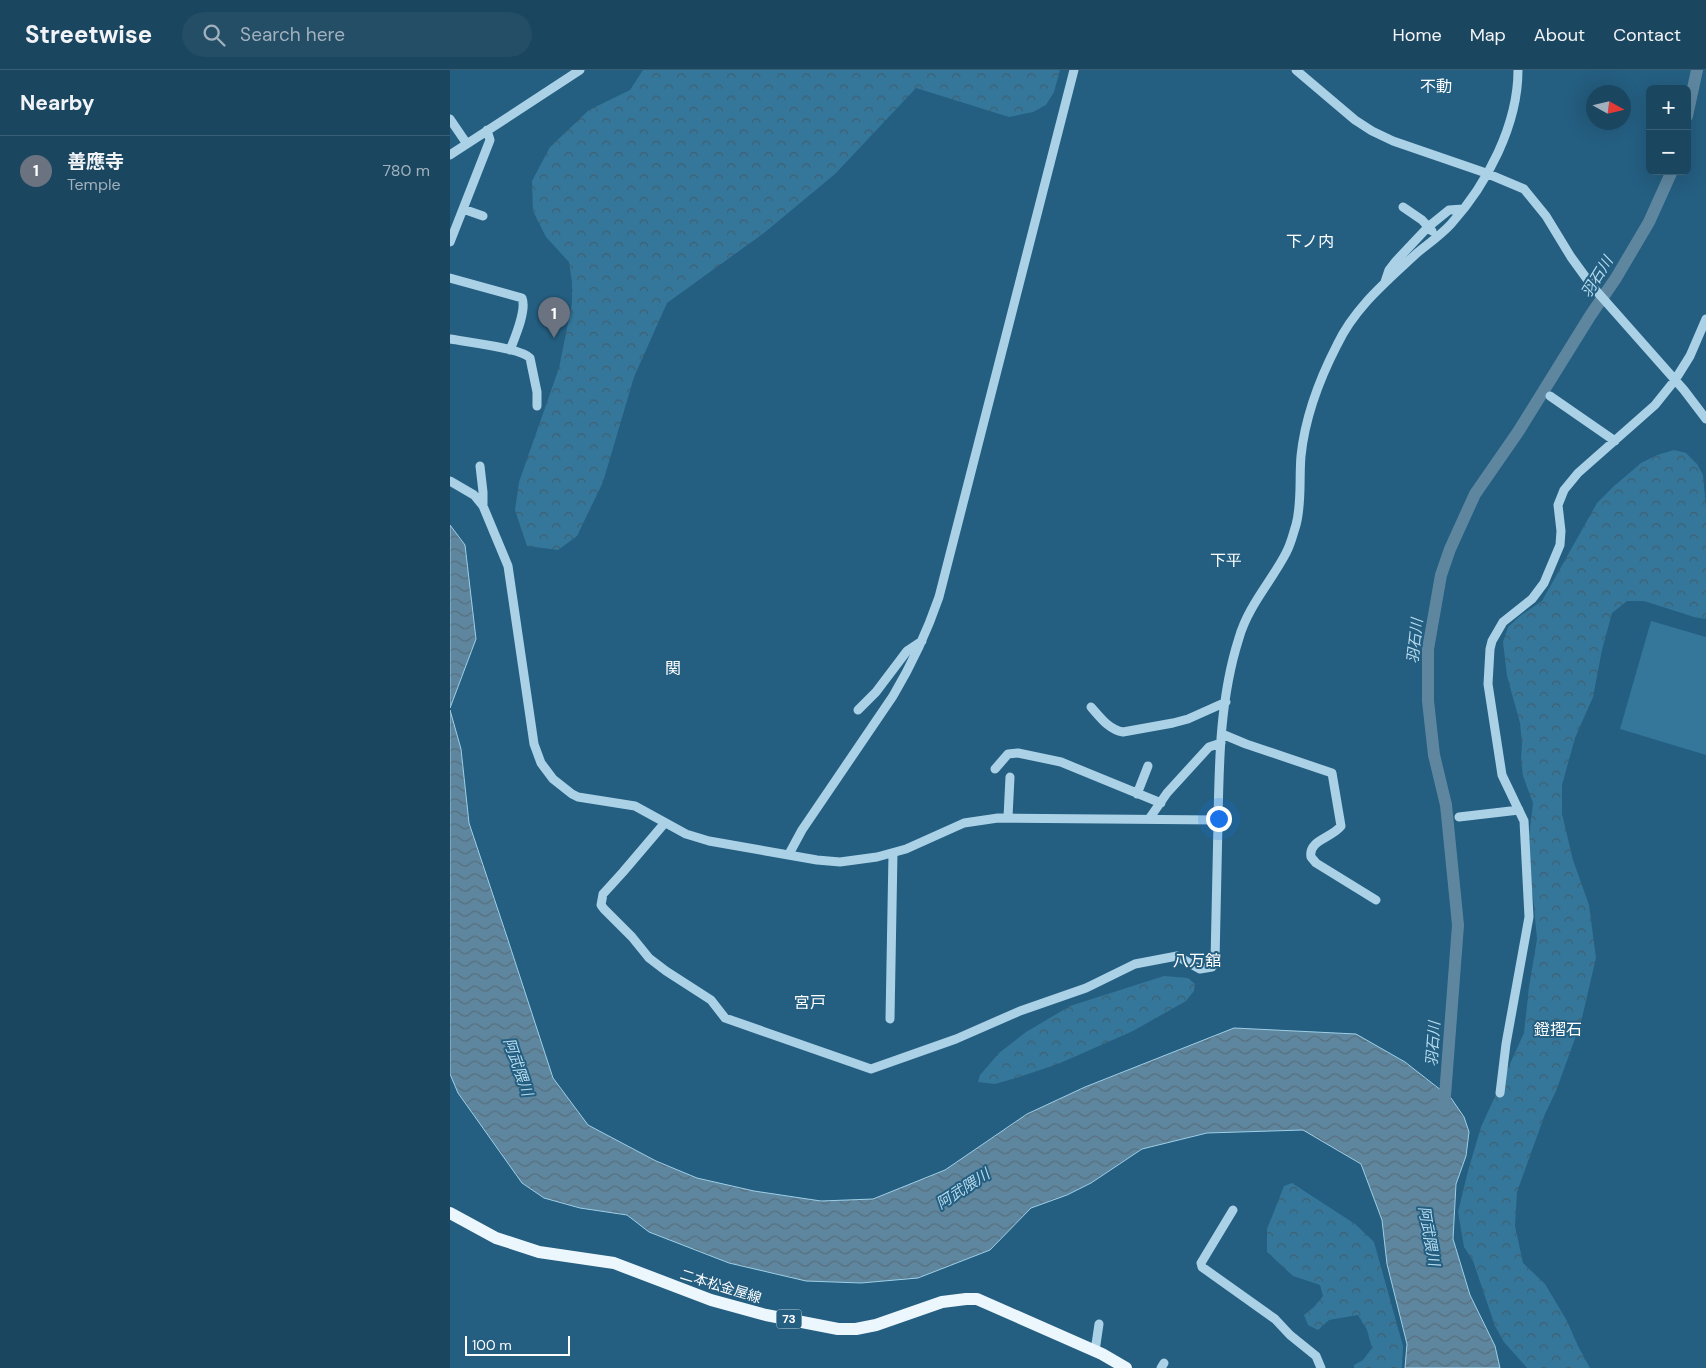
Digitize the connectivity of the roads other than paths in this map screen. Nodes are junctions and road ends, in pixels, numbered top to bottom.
1 (580, 70) edge
2 (1074, 70) edge
3 (1296, 70) edge
4 (1518, 70) edge
5 (450, 119) edge
6 (487, 130) junction
7 (467, 144) junction
8 (450, 155) edge
9 (1486, 173) junction
10 (1403, 207) dead end
11 (1463, 208) junction
12 (463, 209) junction
13 (483, 216) dead end
14 (1428, 227) junction
15 (1437, 236) junction
16 (450, 242) edge
17 (450, 278) edge
18 (1385, 282) junction
19 (1706, 319) edge
20 (450, 339) edge
21 (510, 350) junction
22 (1675, 380) junction
23 (1550, 396) dead end
24 (538, 406) dead end
25 (1705, 416) edge
26 (1615, 440) junction
27 (480, 466) dead end
28 (450, 482) edge
29 (483, 506) junction
30 (922, 641) junction
31 (1226, 702) junction
32 (1091, 707) dead end
33 (858, 710) dead end
34 (1221, 738) junction
35 (1148, 766) dead end
36 (995, 769) dead end
37 (1010, 777) dead end
38 (1137, 794) junction
39 (1161, 803) junction
40 (1519, 810) junction
41 (1008, 817) junction
42 (1459, 817) dead end
43 (1149, 820) junction
44 (1218, 820) junction
45 (663, 825) dead end
46 (892, 853) junction
47 (789, 854) junction
48 (1376, 900) dead end
49 (890, 1019) dead end
50 (1500, 1093) dead end
51 (1233, 1210) dead end
52 (450, 1213) edge
53 (1099, 1324) dead end
54 (1095, 1351) junction
55 (1126, 1368) edge
56 (1321, 1368) edge

1 - 6 street
2 - 30 street
3 - 9 street
4 - 9 street
5 - 7 street
6 - 7 street
6 - 12 street
7 - 8 street
9 - 11 street
9 - 22 street
10 - 14 street
11 - 14 street
11 - 15 street
12 - 13 street
12 - 16 street
14 - 15 street
14 - 18 street
15 - 18 street
17 - 21 street
18 - 31 street
19 - 22 street
20 - 21 street
21 - 24 street
22 - 25 street
22 - 26 street
23 - 26 street
26 - 40 street
27 - 29 street
28 - 29 street
29 - 47 street
30 - 33 street
30 - 47 street
31 - 32 street
31 - 34 street
34 - 39 street
34 - 44 street
34 - 48 street
35 - 38 street
36 - 38 street
37 - 41 street
38 - 39 street
39 - 43 street
40 - 42 street
40 - 50 street
41 - 43 street
41 - 46 street
43 - 44 street
44 - 45 street
46 - 47 street
46 - 49 street
51 - 56 street
52 - 54 main road, 二本松金屋線 / 73
53 - 54 street
54 - 55 main road, 二本松金屋線 / 73

